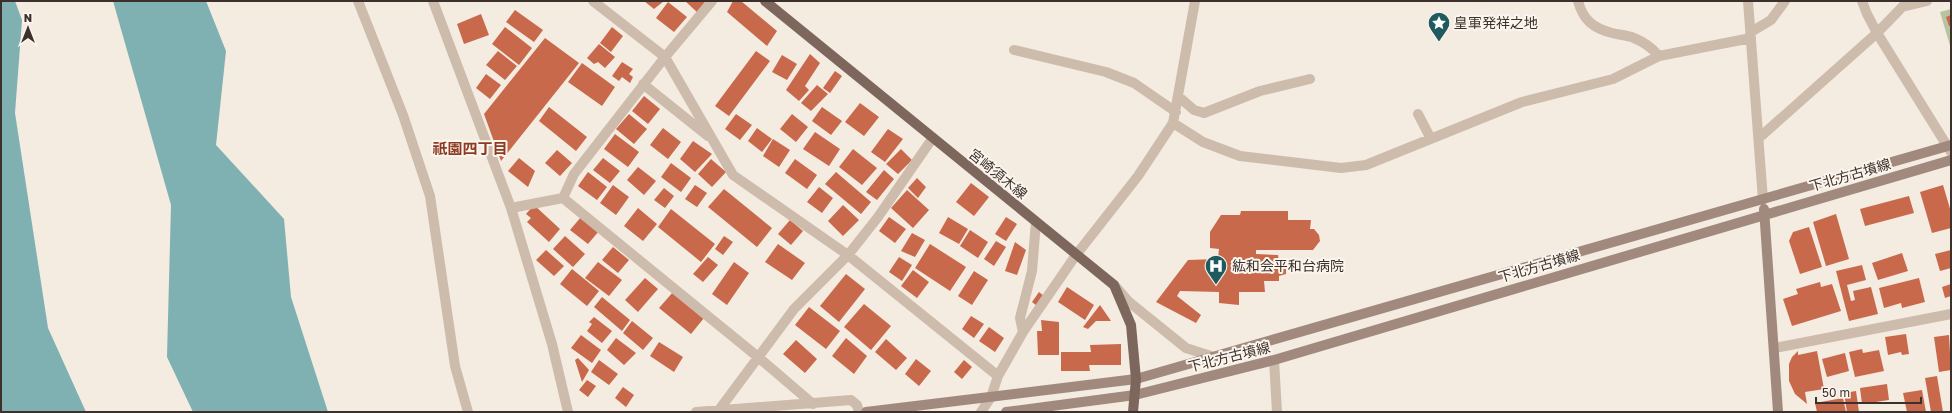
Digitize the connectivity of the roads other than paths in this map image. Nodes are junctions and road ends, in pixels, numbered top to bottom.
1 (358, 1) edge
2 (433, 1) edge
3 (593, 1) edge
4 (712, 1) edge
5 (765, 1) edge
6 (1194, 1) edge
7 (1578, 1) edge
8 (1748, 1) edge
9 (1785, 1) edge
10 (1862, 1) edge
11 (1927, 1) edge
12 (1905, 4) edge
13 (1877, 33) junction
14 (1751, 35) junction
15 (1014, 50) dead end
16 (1659, 56) junction
17 (665, 57) junction
18 (1310, 79) dead end
19 (643, 84) junction
20 (1179, 97) junction
21 (1176, 112) junction
22 (1418, 114) dead end
23 (1173, 123) junction
24 (1430, 137) junction
25 (1759, 138) junction
26 (932, 139) junction
27 (713, 140) junction
28 (1950, 148) edge
29 (1951, 160) edge
30 (563, 198) junction
31 (1763, 200) junction
32 (511, 208) junction
33 (1764, 214) junction
34 (1036, 222) junction
35 (848, 255) junction
36 (1076, 255) junction
37 (1114, 285) junction
38 (1951, 314) edge
39 (1023, 332) junction
40 (1775, 348) junction
41 (758, 357) junction
42 (1214, 357) junction
43 (1274, 360) junction
44 (998, 376) junction
45 (1136, 379) junction
46 (1134, 395) junction
47 (992, 397) junction
48 (813, 404) junction
49 (719, 410) junction
50 (468, 412) edge
51 (568, 412) edge
52 (696, 412) edge
53 (859, 412) edge
54 (866, 412) edge
55 (981, 412) edge
56 (1006, 412) edge
57 (1133, 412) edge
58 (1277, 412) edge
59 (1778, 412) edge

1 - 50 street
2 - 32 street
3 - 17 street
4 - 17 street
5 - 26 main road, 宮崎須木線
6 - 20 street
7 - 16 street
8 - 14 street
9 - 14 street
10 - 13 street
11 - 12 street
12 - 13 street
13 - 25 street
13 - 28 street
14 - 16 street
14 - 25 street
15 - 21 street
16 - 24 street
17 - 19 street
17 - 27 street
18 - 20 street
19 - 27 street
19 - 30 street
20 - 21 street
21 - 23 street
22 - 24 street
23 - 24 street
23 - 36 street
25 - 31 street
26 - 34 main road, 宮崎須木線
26 - 35 street
27 - 35 street
28 - 31 main road, 下北方古墳線
29 - 33 main road, 下北方古墳線
30 - 32 street
30 - 41 street
31 - 33 main road
31 - 42 main road, 下北方古墳線
32 - 51 street
33 - 40 main road
33 - 43 main road, 下北方古墳線
34 - 36 main road, 宮崎須木線
34 - 39 street
35 - 41 street
35 - 44 street
36 - 37 main road, 宮崎須木線
36 - 39 street
37 - 42 street
37 - 45 main road, 宮崎須木線
38 - 40 street
39 - 44 street
40 - 59 main road
41 - 48 street
41 - 49 street
42 - 45 main road, 下北方古墳線
43 - 46 main road, 下北方古墳線
43 - 58 street
44 - 47 street
45 - 46 main road, 宮崎須木線
45 - 47 main road, 下北方古墳線
46 - 56 main road, 下北方古墳線
46 - 57 main road, 宮崎須木線
47 - 54 main road, 下北方古墳線
47 - 55 street
48 - 49 street
48 - 53 street
49 - 52 street

